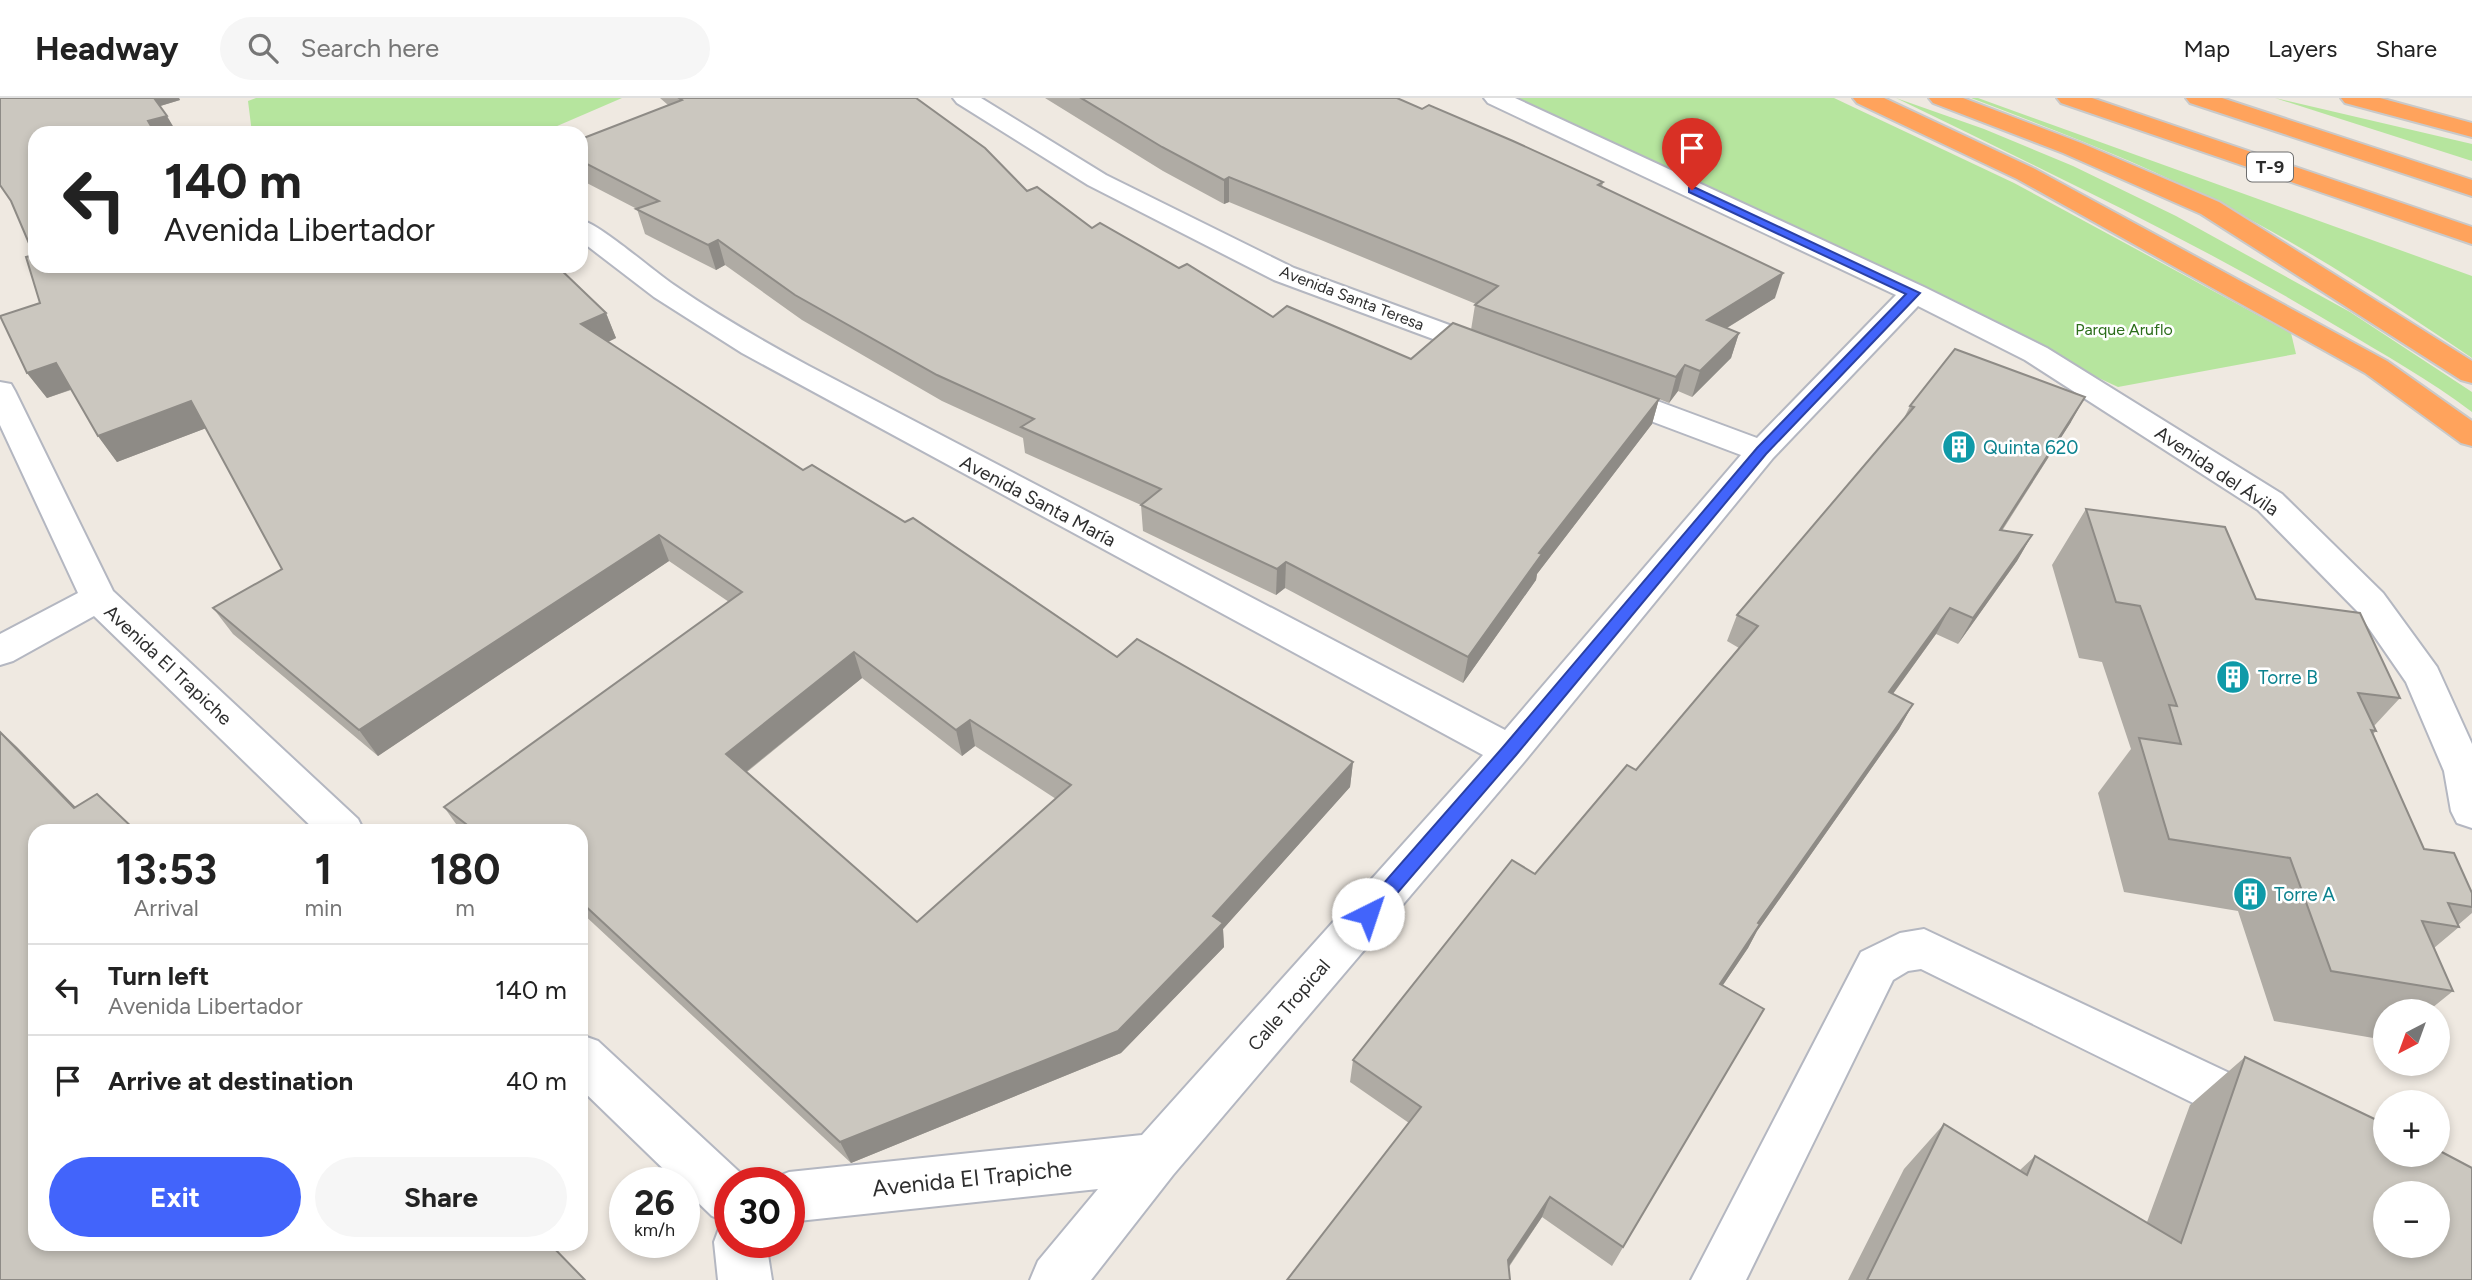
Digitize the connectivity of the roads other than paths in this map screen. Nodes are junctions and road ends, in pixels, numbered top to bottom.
1 (965, 98) edge
2 (1496, 98) edge
3 (1865, 98) edge
4 (1941, 98) edge
5 (2069, 98) edge
6 (2198, 98) edge
7 (2353, 98) edge
8 (2472, 130) edge
9 (2472, 188) edge
10 (588, 234) edge
11 (2472, 236) edge
12 (1914, 293) junction
13 (1516, 360) edge
14 (2472, 374) edge
15 (1581, 384) edge
16 (0, 391) edge
17 (2472, 436) edge
18 (1762, 451) junction
19 (97, 598) junction
20 (0, 651) edge
21 (1510, 751) junction
22 (2472, 811) edge
23 (336, 824) edge
24 (588, 1064) edge
25 (2295, 1128) edge
26 (1156, 1158) junction
27 (714, 1183) edge
28 (805, 1195) edge
29 (742, 1258) edge
30 (745, 1280) edge
31 (1057, 1280) edge
32 (1718, 1280) edge

1 - 13 street, Avenida Santa Teresa
2 - 12 street, Avenida del Ávila
3 - 17 highway
4 - 14 highway
5 - 11 highway, T-9
6 - 9 highway, T-9
7 - 8 highway
10 - 21 street, Avenida Santa María
12 - 18 street, Calle Tropical
12 - 22 street, Avenida del Ávila
15 - 18 street
16 - 19 street, Avenida El Trapiche
18 - 21 street, Calle Tropical
19 - 20 street
19 - 23 street, Avenida El Trapiche
21 - 26 street, Calle Tropical
24 - 27 street
25 - 32 street
26 - 28 street, Avenida El Trapiche
26 - 31 street, Calle Tropical
29 - 30 street

